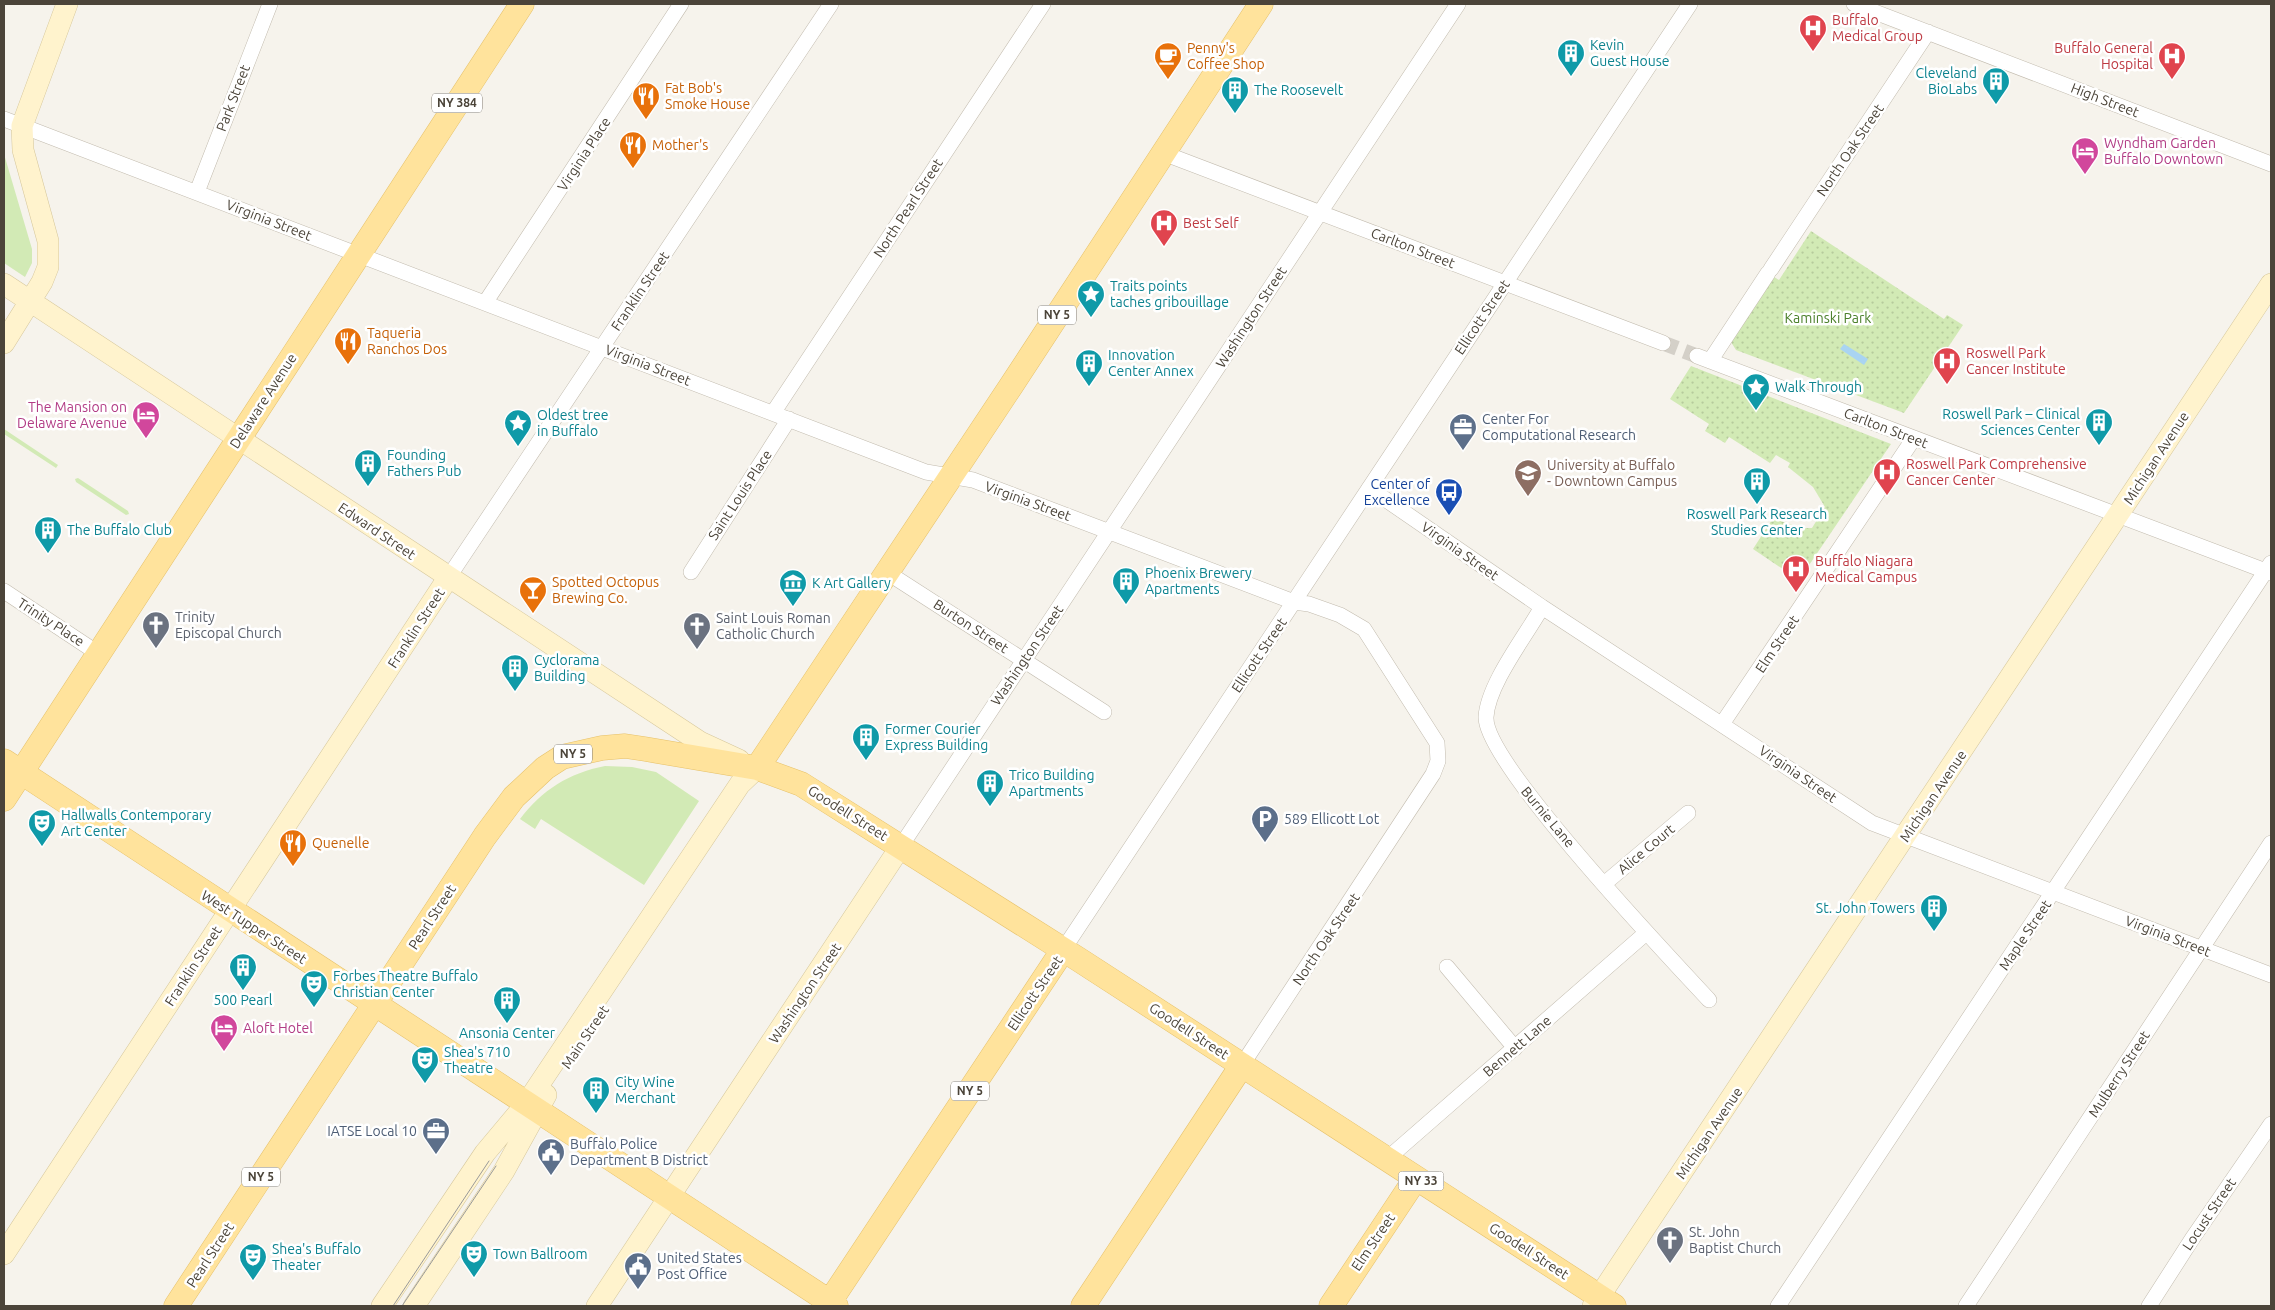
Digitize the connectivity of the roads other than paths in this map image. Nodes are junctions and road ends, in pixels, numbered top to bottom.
1 (67, 4) edge
2 (270, 4) edge
3 (522, 4) edge
4 (682, 4) edge
5 (831, 4) edge
6 (1043, 4) edge
7 (1260, 4) edge
8 (1458, 4) edge
9 (1690, 4) edge
10 (1854, 4) edge
11 (1928, 32) junction
12 (13, 123) edge
13 (1163, 153) junction
14 (2271, 164) edge
15 (197, 192) junction
16 (1320, 212) junction
17 (359, 254) junction
18 (1505, 283) junction
19 (4, 284) edge
20 (2271, 284) edge
21 (31, 302) junction
22 (485, 303) junction
23 (4, 343) edge
24 (1663, 343) tunnel mouth
25 (602, 348) junction
26 (1704, 358) joint
27 (773, 413) junction
28 (789, 420) junction
29 (1914, 438) junction
30 (238, 439) junction
31 (950, 476) junction
32 (1369, 488) junction
33 (2118, 516) junction
34 (1110, 531) junction
35 (2270, 569) edge
36 (692, 572) dead end
37 (888, 573) junction
38 (448, 578) junction
39 (4, 591) edge
40 (1294, 602) junction
41 (1542, 607) junction
42 (99, 654) junction
43 (1024, 660) junction
44 (1104, 712) dead end
45 (1722, 724) junction
46 (12, 767) edge
47 (757, 768) junction
48 (4, 799) edge
49 (1688, 813) dead end
50 (1906, 837) junction
51 (2271, 843) edge
52 (901, 846) junction
53 (1604, 884) junction
54 (2054, 892) junction
55 (230, 910) junction
56 (1646, 933) junction
57 (2202, 949) junction
58 (1063, 950) junction
59 (1447, 967) dead end
60 (2271, 975) edge
61 (1709, 1000) dead end
62 (374, 1005) junction
63 (1515, 1048) junction
64 (1242, 1065) junction
65 (531, 1107) junction
66 (2271, 1124) edge
67 (1387, 1159) junction
68 (1416, 1178) junction
69 (669, 1198) junction
70 (4, 1254) edge
71 (1602, 1303) edge
72 (831, 1305) edge
73 (176, 1306) edge
74 (382, 1306) edge
75 (414, 1306) edge
76 (597, 1306) edge
77 (1083, 1306) edge
78 (1330, 1306) edge
79 (1778, 1306) edge
80 (1966, 1306) edge
81 (2149, 1306) edge

1 - 12 street
2 - 15 street, Park Street
3 - 17 main road, Delaware Avenue / NY 384
4 - 22 street, Virginia Place
5 - 25 street, Franklin Street
6 - 27 street, North Pearl Street
7 - 13 main road, NY 5
8 - 16 street, Washington Street
9 - 18 street, Ellicott Street
10 - 11 street, High Street
11 - 14 street, High Street
11 - 26 street, North Oak Street
12 - 15 street, Virginia Street
12 - 21 street
13 - 16 street, Carlton Street
13 - 31 main road, NY 5
15 - 17 street, Virginia Street
16 - 18 street, Carlton Street
16 - 34 street, Washington Street
17 - 22 street, Virginia Street
17 - 30 main road, Delaware Avenue / NY 384
18 - 24 street, Carlton Street
18 - 32 street, Ellicott Street
19 - 21 street, Edward Street
20 - 33 street, Michigan Avenue
21 - 23 street
21 - 30 street, Edward Street
22 - 25 street, Virginia Street
25 - 27 street, Virginia Street
25 - 38 street, Franklin Street
26 - 29 street, Carlton Street
27 - 28 street, Virginia Street
28 - 31 street, Virginia Street
28 - 36 street, Saint Louis Place
29 - 33 street, Carlton Street
29 - 45 street, Elm Street
30 - 38 street, Edward Street
30 - 42 main road, Delaware Avenue / NY 384
31 - 34 street, Virginia Street
31 - 37 main road, NY 5
32 - 40 street, Ellicott Street
32 - 41 street, Virginia Street
33 - 35 street, Carlton Street
33 - 50 street, Michigan Avenue
34 - 40 street, Virginia Street
34 - 43 street, Washington Street
35 - 54 street, Maple Street
37 - 43 street, Burton Street
37 - 47 main road, NY 5
38 - 47 street, Edward Street
38 - 55 street, Franklin Street
39 - 42 street, Trinity Place
40 - 58 street, Ellicott Street
40 - 64 street, North Oak Street
41 - 45 street, Virginia Street
41 - 53 street, Burnie Lane
42 - 46 main road, Delaware Avenue / NY 384
43 - 44 street, Burton Street
43 - 52 street, Washington Street
45 - 50 street, Virginia Street
46 - 48 main road, Delaware Avenue / NY 384
46 - 55 main road, West Tupper Street
47 - 52 main road, Goodell Street / NY 5
47 - 62 main road, Pearl Street / NY 5
47 - 65 street
49 - 53 street, Alice Court
50 - 54 street, Virginia Street
50 - 71 street, Michigan Avenue
51 - 57 street, Mulberry Street
52 - 58 main road, Goodell Street / NY 5
52 - 69 street, Washington Street
53 - 56 street, Burnie Lane
54 - 57 street, Virginia Street
54 - 79 street, Maple Street
55 - 62 main road, West Tupper Street
55 - 70 street, Franklin Street
56 - 61 street, Burnie Lane
56 - 63 street, Bennett Lane
57 - 60 street, Virginia Street
57 - 80 street, Mulberry Street
58 - 64 main road, Goodell Street / NY 33
58 - 72 main road, Ellicott Street / NY 5
59 - 63 street
62 - 65 main road, West Tupper Street
62 - 73 main road, Pearl Street / NY 5
63 - 67 street, Bennett Lane
64 - 67 main road, Goodell Street / NY 33
64 - 77 main road, North Oak Street
65 - 69 main road, West Tupper Street
65 - 74 street
65 - 75 street
66 - 81 street, Locust Street
67 - 68 main road, Goodell Street / NY 33
68 - 71 main road, Goodell Street / NY 33
68 - 78 main road, Elm Street
69 - 72 main road, West Tupper Street
69 - 76 street, Washington Street

